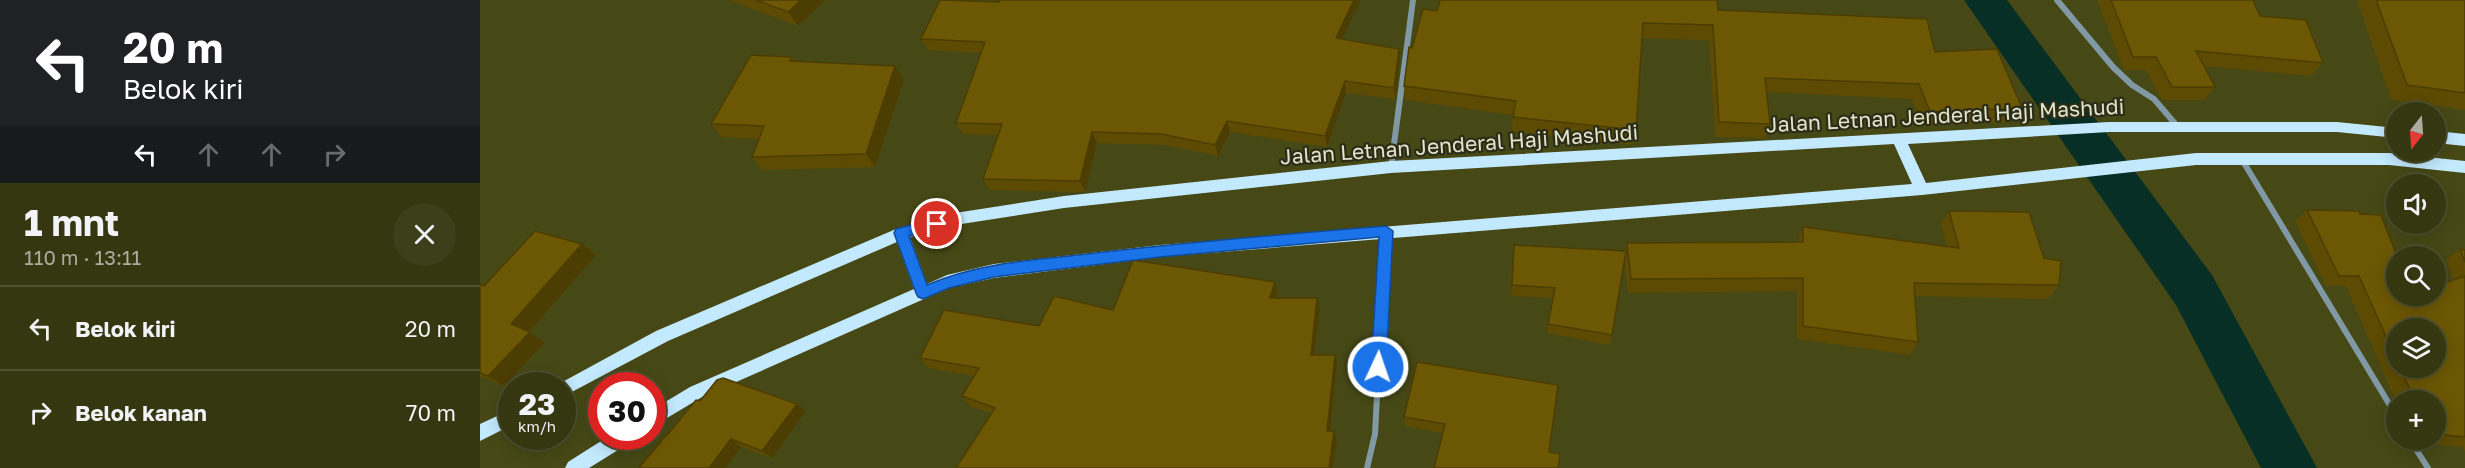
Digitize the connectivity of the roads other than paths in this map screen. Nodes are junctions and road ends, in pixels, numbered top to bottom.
1 (1413, 0) edge
2 (2057, 0) edge
3 (2178, 127) junction
4 (2386, 131) edge
5 (2446, 138) edge
6 (1899, 139) junction
7 (2465, 140) edge
8 (2241, 157) junction
9 (1391, 167) junction
10 (2465, 167) edge
11 (1922, 189) junction
12 (1386, 231) junction
13 (901, 233) junction
14 (923, 293) junction
15 (576, 382) edge
16 (2386, 399) edge
17 (666, 410) edge
18 (498, 423) edge
19 (480, 433) edge
20 (603, 450) edge
21 (2416, 450) edge
22 (574, 468) edge
23 (1367, 468) edge
24 (2428, 468) edge

1 - 9 street
2 - 3 street
3 - 4 main road, Jalan Letnan Jenderal Haji Mashudi
3 - 6 main road, Jalan Letnan Jenderal Haji Mashudi
5 - 7 main road
6 - 9 main road, Jalan Letnan Jenderal Haji Mashudi
6 - 11 main road
8 - 10 main road
8 - 11 main road
8 - 16 street
9 - 13 main road, Jalan Letnan Jenderal Haji Mashudi
11 - 12 main road
12 - 14 main road
12 - 23 street
13 - 14 main road
13 - 15 main road, Jalan Letnan Jenderal Haji Mashudi
14 - 17 main road
18 - 19 main road
20 - 22 main road
21 - 24 street

